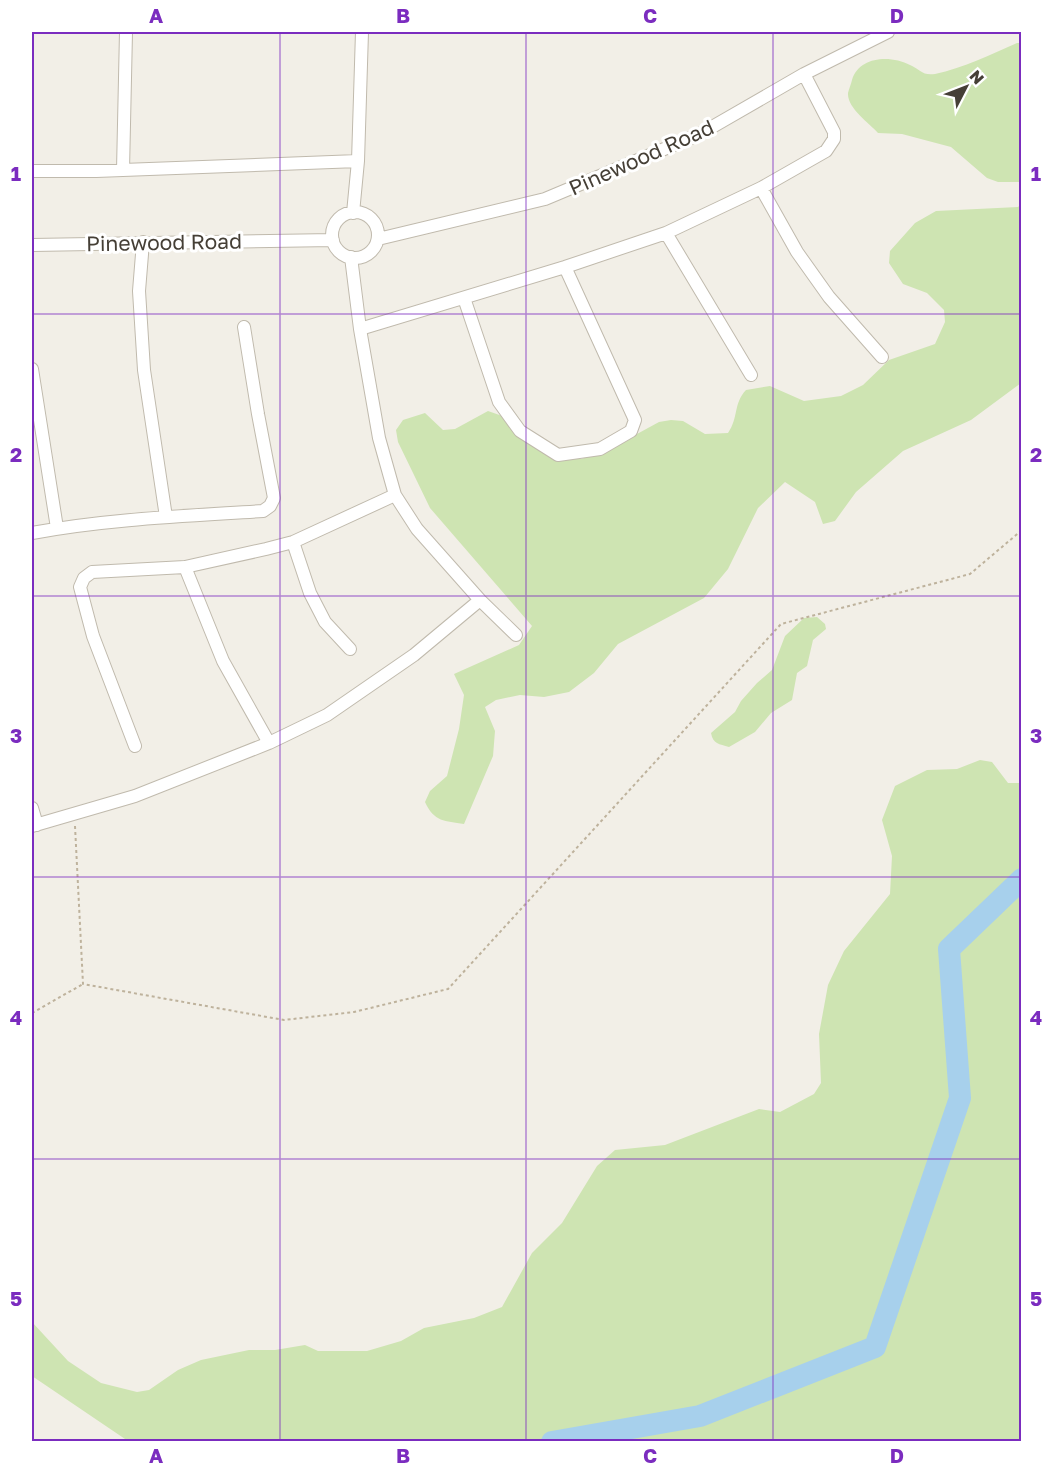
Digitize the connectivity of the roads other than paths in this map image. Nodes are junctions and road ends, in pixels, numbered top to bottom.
1 (126, 32) edge
2 (362, 32) edge
3 (888, 32) edge
4 (804, 74) junction
5 (358, 161) junction
6 (123, 170) junction
7 (32, 171) edge
8 (761, 188) junction
9 (353, 213) junction
10 (666, 234) junction
11 (378, 239) junction
12 (333, 240) junction
13 (143, 242) junction
14 (32, 245) edge
15 (351, 257) junction
16 (565, 267) junction
17 (464, 298) junction
18 (244, 327) dead end
19 (360, 328) junction
20 (882, 357) dead end
21 (32, 369) edge
22 (751, 375) dead end
23 (394, 495) junction
24 (166, 517) junction
25 (57, 528) junction
26 (32, 533) edge
27 (293, 542) junction
28 (185, 567) junction
29 (480, 600) junction
30 (516, 635) dead end
31 (350, 649) dead end
32 (269, 743) junction
33 (135, 746) dead end
34 (32, 808) edge
35 (34, 825) edge

1 - 6 street
2 - 5 street
3 - 4 street, Pinewood Road
4 - 8 street
4 - 11 street, Pinewood Road
5 - 6 street
5 - 9 street
6 - 7 street
8 - 10 street
8 - 20 street
9 - 11 street
9 - 12 street
10 - 16 street
10 - 22 street
11 - 15 street
12 - 13 street, Pinewood Road
12 - 15 street
13 - 14 street, Pinewood Road
13 - 24 street
15 - 19 street
16 - 17 street
16 - 17 street
17 - 19 street
18 - 24 street
19 - 23 street
21 - 25 street
23 - 27 street
23 - 29 street
24 - 25 street
25 - 26 street
27 - 28 street
27 - 31 street
28 - 32 street
28 - 33 street
29 - 30 street
29 - 32 street
32 - 35 street
34 - 35 street

